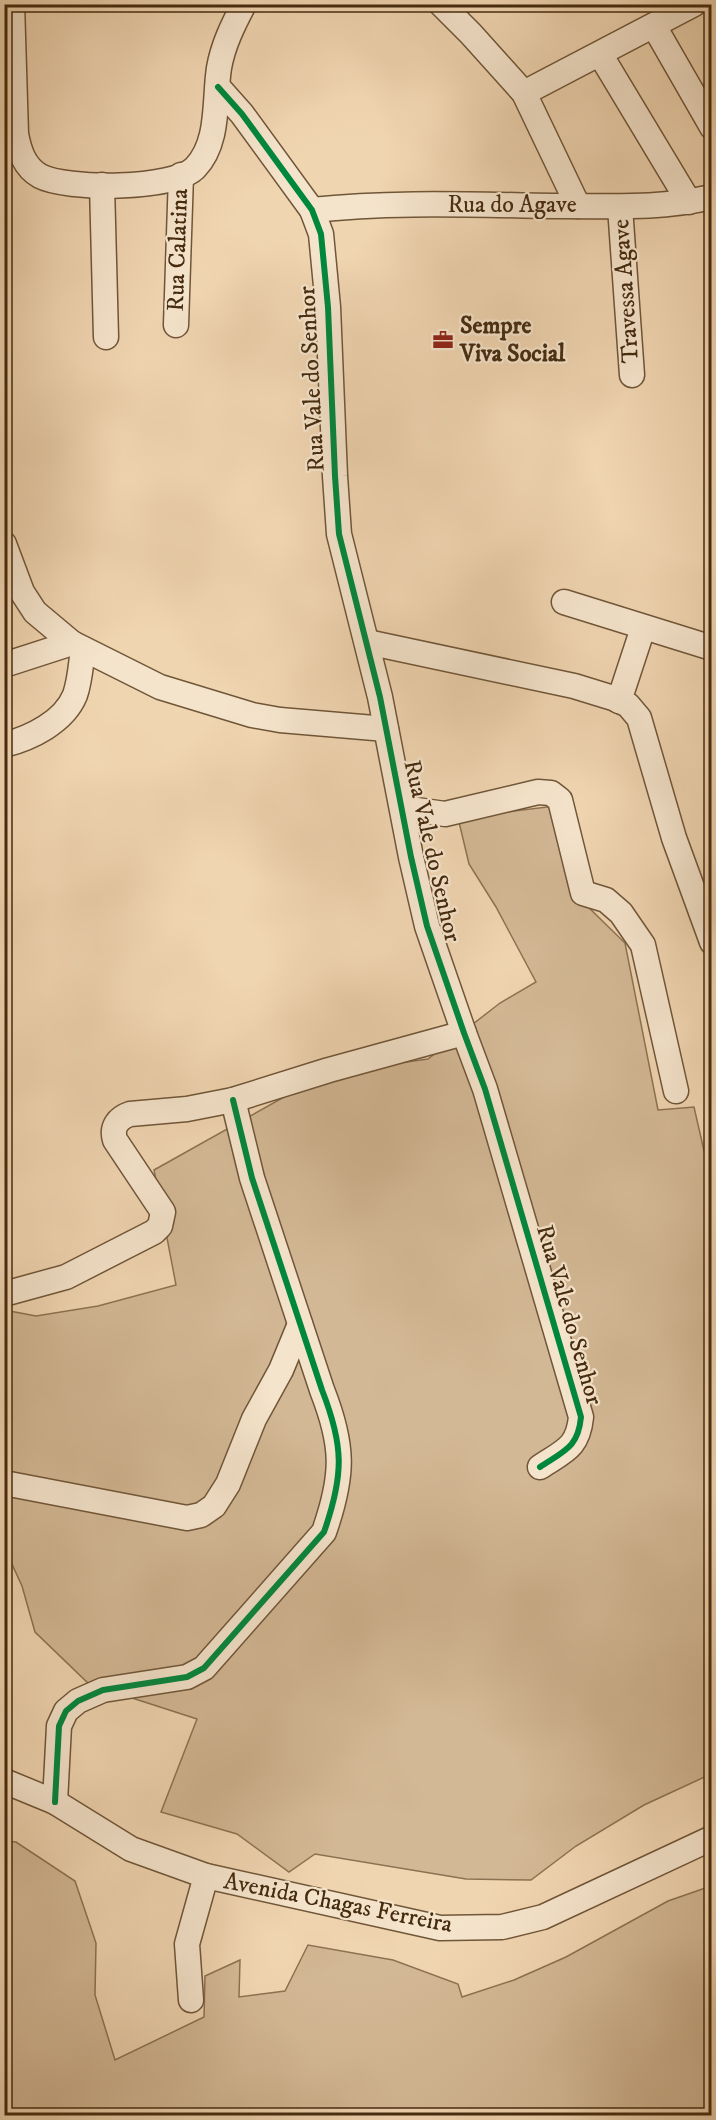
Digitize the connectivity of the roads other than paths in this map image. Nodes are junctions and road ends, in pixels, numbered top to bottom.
1 (12, 4) edge
2 (244, 4) edge
3 (694, 5) edge
4 (446, 6) edge
5 (654, 26) junction
6 (600, 54) junction
7 (218, 87) junction
8 (524, 93) junction
9 (711, 127) edge
10 (187, 173) junction
11 (102, 185) junction
12 (700, 200) edge
13 (578, 206) junction
14 (620, 207) junction
15 (312, 210) junction
16 (176, 325) dead end
17 (106, 337) dead end
18 (632, 375) dead end
19 (4, 544) edge
20 (564, 602) dead end
21 (643, 628) junction
22 (367, 642) junction
23 (78, 646) junction
24 (711, 648) edge
25 (4, 665) edge
26 (624, 703) junction
27 (386, 729) junction
28 (4, 745) edge
29 (402, 808) junction
30 (711, 942) edge
31 (464, 1033) junction
32 (676, 1091) dead end
33 (233, 1100) junction
34 (4, 1294) edge
35 (300, 1324) junction
36 (540, 1467) dead end
37 (4, 1483) edge
38 (4, 1781) edge
39 (55, 1802) junction
40 (711, 1838) edge
41 (206, 1876) junction
42 (191, 2000) dead end

1 - 11 street
2 - 7 street
3 - 5 street
4 - 8 street
5 - 6 street
5 - 9 street
6 - 8 street
6 - 12 street
7 - 10 street
7 - 15 street, Rua Vale do Senhor
8 - 13 street
10 - 11 street
10 - 16 street, Rua Calatina
11 - 17 street
12 - 14 street, Rua do Agave
13 - 14 street, Rua do Agave
13 - 15 street, Rua do Agave
14 - 18 street, Travessa Agave
15 - 22 street, Rua Vale do Senhor
19 - 23 street
20 - 21 street
21 - 24 street
21 - 26 street
22 - 26 street
22 - 27 street, Rua Vale do Senhor
23 - 25 street
23 - 27 street
23 - 28 street
26 - 30 street
27 - 29 street, Rua Vale do Senhor
29 - 31 street, Rua Vale do Senhor
29 - 32 street
31 - 33 street
31 - 36 street, Rua Vale do Senhor
33 - 34 street
33 - 35 street
35 - 37 street
35 - 39 street
38 - 39 street, Avenida Chagas Ferreira
39 - 41 street, Avenida Chagas Ferreira
40 - 41 street, Avenida Chagas Ferreira
41 - 42 street

